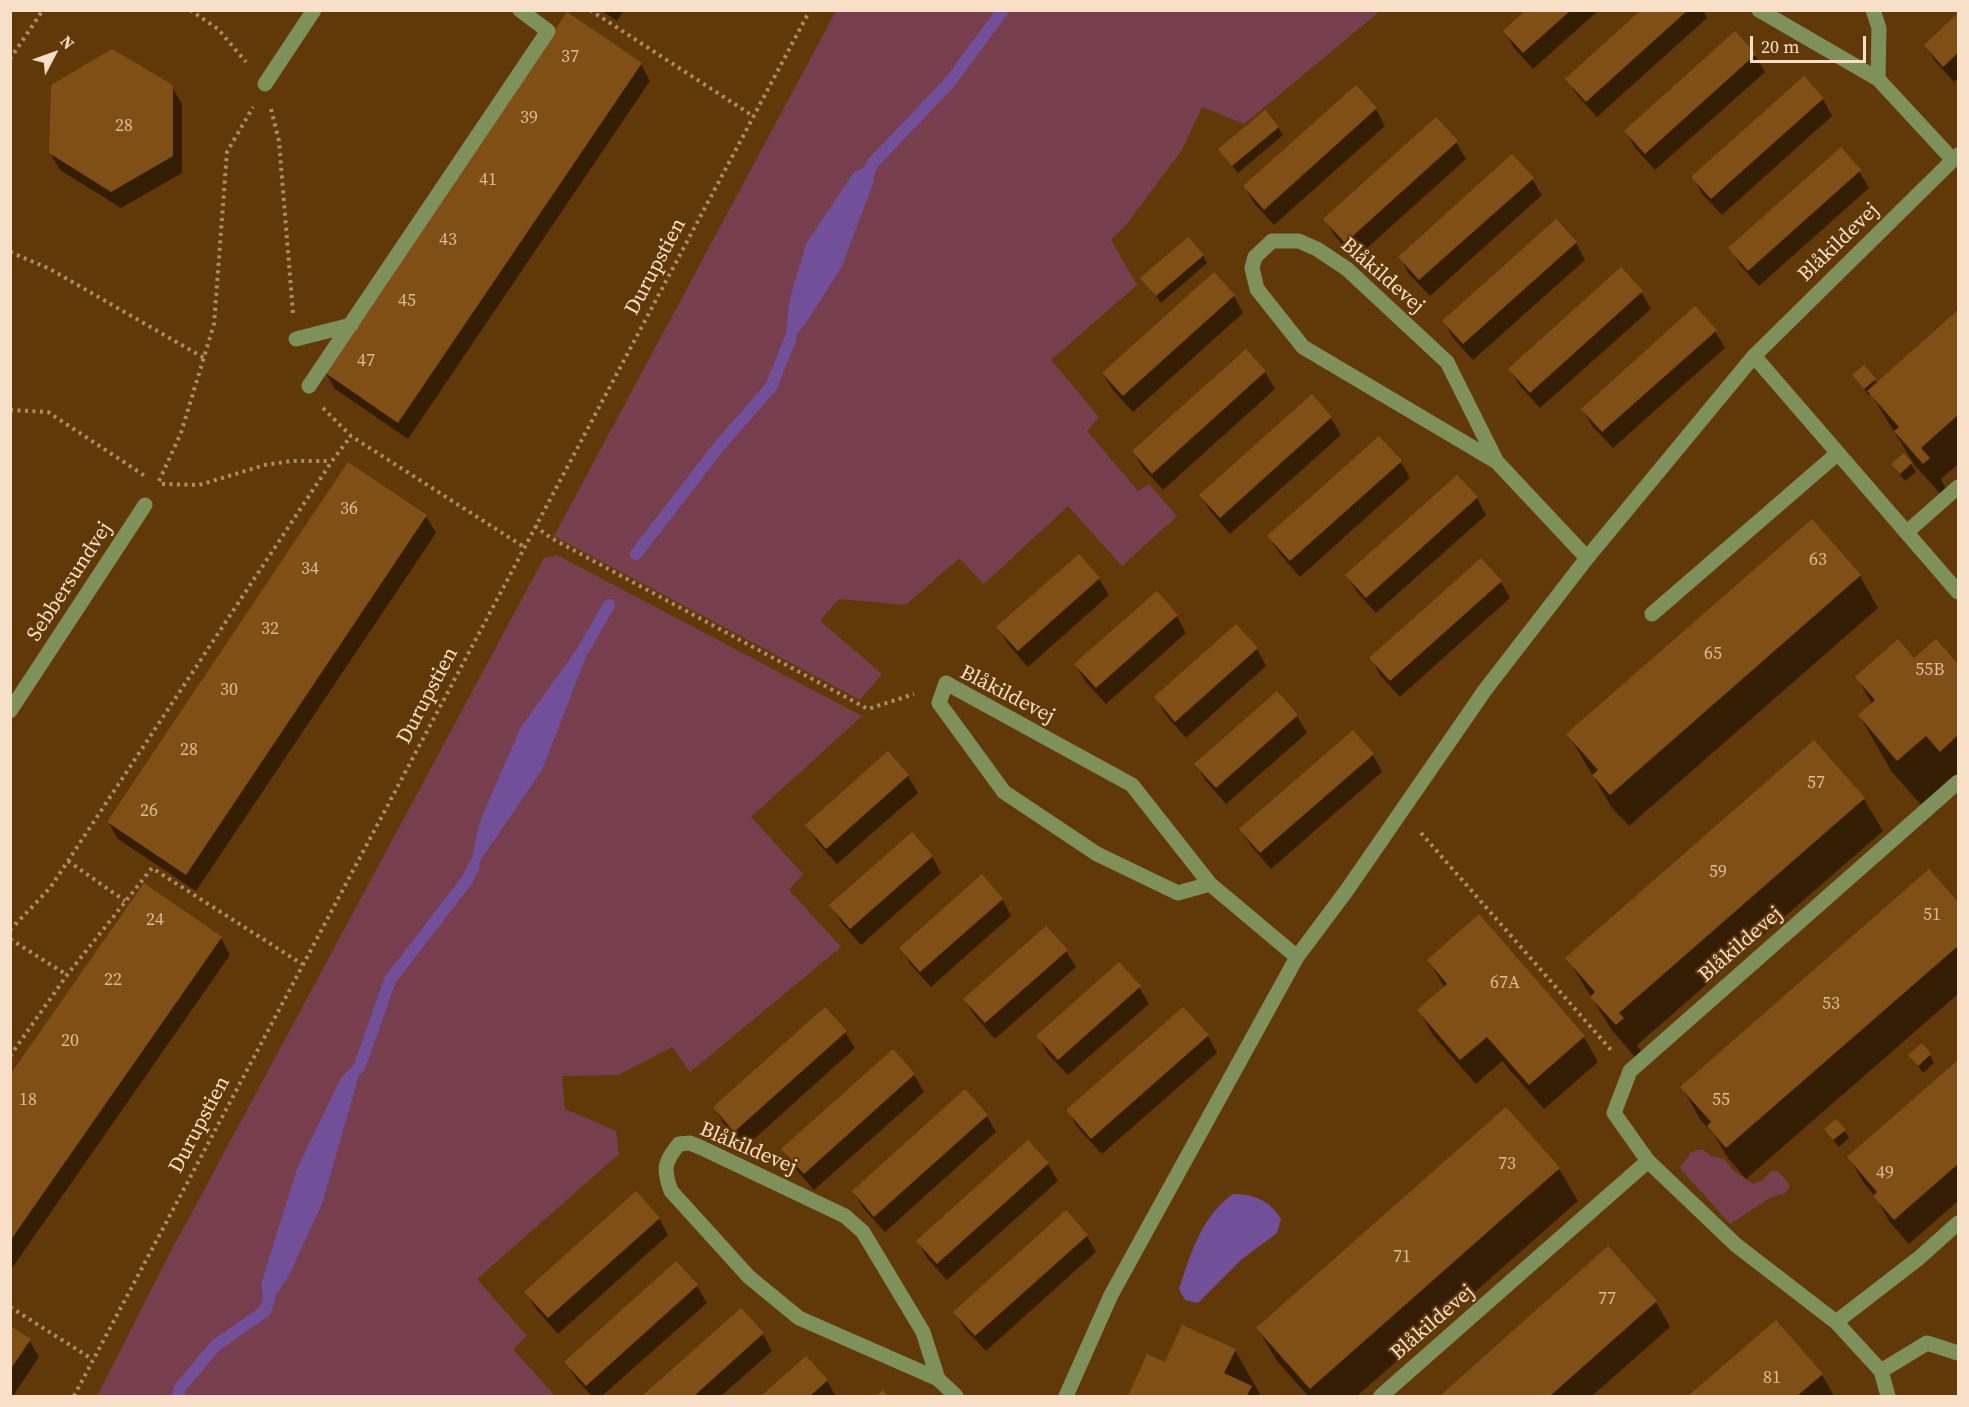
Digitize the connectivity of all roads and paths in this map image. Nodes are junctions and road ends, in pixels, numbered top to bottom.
1 (43, 10) edge
2 (201, 10) edge
3 (314, 10) edge
4 (520, 10) edge
5 (590, 10) edge
6 (810, 10) edge
7 (1760, 10) edge
8 (1873, 10) edge
9 (202, 18) dead end
10 (10, 59) edge
11 (1878, 80) junction
12 (265, 84) joint
13 (753, 116) junction
14 (1956, 158) edge
15 (10, 252) edge
16 (351, 325) junction
17 (296, 339) dead end
18 (1754, 356) junction
19 (204, 358) junction
20 (309, 386) dead end
21 (10, 410) edge
22 (351, 436) dead end
23 (1838, 453) junction
24 (332, 461) junction
25 (1497, 462) junction
26 (157, 484) junction
27 (1959, 487) edge
28 (145, 505) joint
29 (535, 526) junction
30 (1907, 532) junction
31 (1587, 558) junction
32 (1959, 592) edge
33 (1652, 614) dead end
34 (946, 684) junction
35 (10, 711) edge
36 (1959, 782) edge
37 (1402, 811) junction
38 (68, 861) junction
39 (1210, 884) junction
40 (125, 901) junction
41 (10, 930) edge
42 (10, 939) edge
43 (1298, 957) junction
44 (302, 964) junction
45 (67, 975) junction
46 (10, 1056) edge
47 (1630, 1071) junction
48 (1648, 1161) junction
49 (1959, 1223) edge
50 (10, 1307) edge
51 (1836, 1322) junction
52 (1959, 1353) edge
53 (92, 1359) junction
54 (1881, 1371) junction
55 (938, 1379) junction
56 (74, 1396) edge
57 (956, 1396) edge
58 (1066, 1396) edge
59 (1381, 1396) edge
60 (1888, 1396) edge

1 - 10 path
2 - 9 path
3 - 12 street
4 - 16 street
5 - 13 path
6 - 13 path, Durupstien
7 - 11 street, Blåkildevej
8 - 11 street
11 - 14 street, Blåkildevej
12 - 19 path
13 - 29 path, Durupstien
14 - 18 street, Blåkildevej
15 - 19 path
16 - 17 street
16 - 20 street
18 - 23 street
18 - 31 street, Blåkildevej
19 - 26 path
21 - 26 path
22 - 24 path
23 - 30 street
23 - 33 street
24 - 26 path
24 - 38 path
25 - 25 street, Blåkildevej
25 - 31 street, Blåkildevej
26 - 28 path
27 - 30 street
28 - 35 street, Sebbersundvej
29 - 34 path
29 - 44 path, Durupstien
30 - 32 street
31 - 37 street, Blåkildevej
34 - 39 street, Blåkildevej
34 - 39 street, Blåkildevej
36 - 47 street, Blåkildevej
37 - 43 street, Blåkildevej
37 - 47 path
38 - 40 path
38 - 41 path
39 - 43 street, Blåkildevej
40 - 44 path
40 - 45 path
42 - 45 path
43 - 58 street, Blåkildevej
44 - 53 path, Durupstien
45 - 46 path
47 - 48 street, Blåkildevej
48 - 51 street, Blåkildevej
48 - 59 street, Blåkildevej
49 - 51 street
50 - 53 path
51 - 54 street, Blåkildevej
52 - 54 street
53 - 56 path, Durupstien
54 - 60 street, Blåkildevej
55 - 55 street, Blåkildevej
55 - 57 street, Blåkildevej

